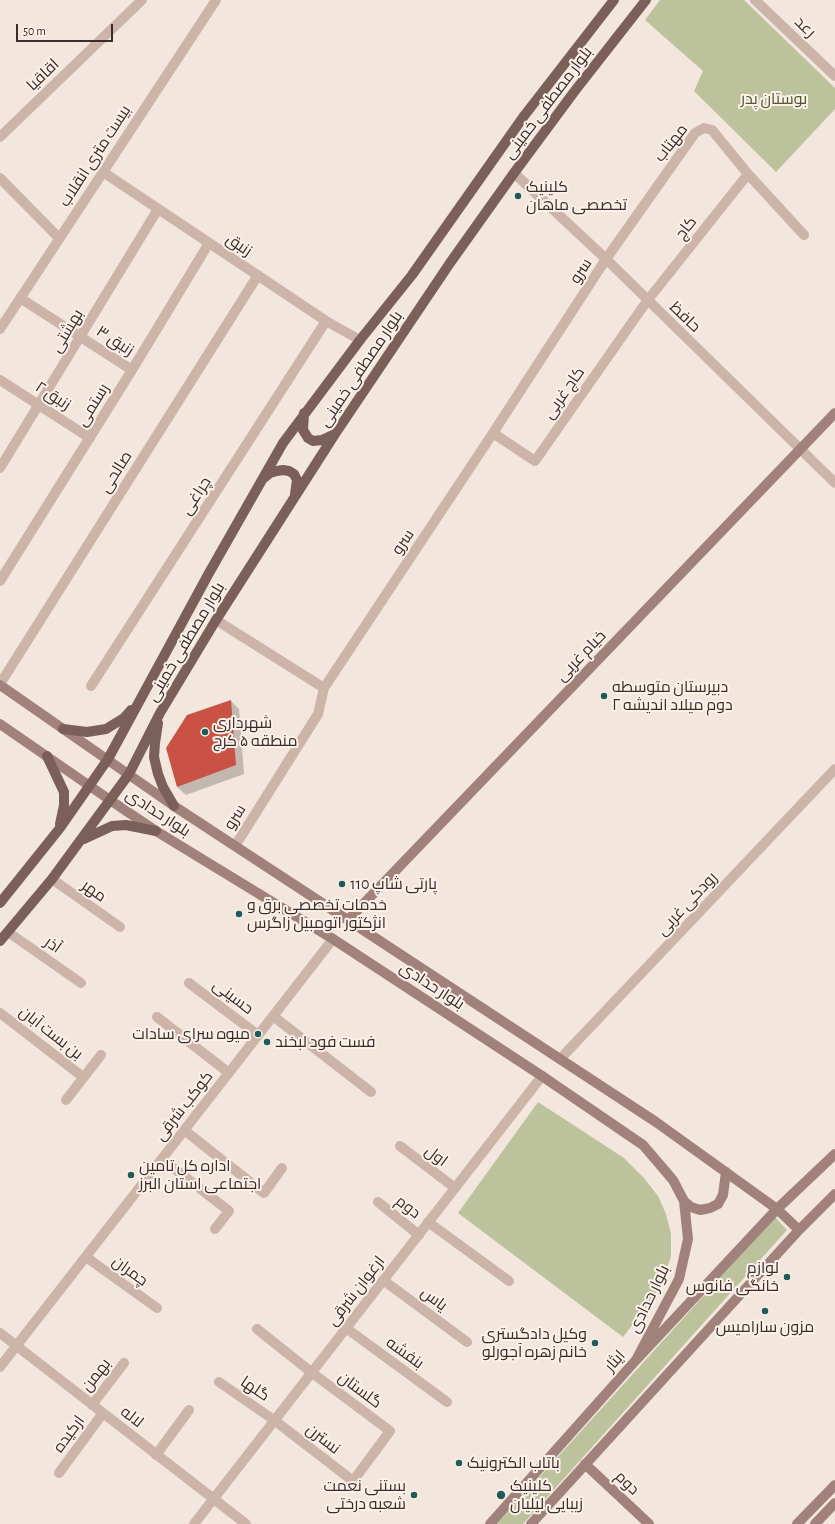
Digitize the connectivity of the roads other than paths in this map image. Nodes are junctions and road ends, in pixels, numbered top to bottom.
1 (142, 0) edge
2 (216, 0) edge
3 (614, 0) edge
4 (646, 0) edge
5 (755, 0) edge
6 (835, 76) edge
7 (0, 137) edge
8 (103, 172) junction
9 (514, 173) junction
10 (748, 174) junction
11 (0, 178) edge
12 (158, 209) junction
13 (804, 235) dead end
14 (60, 238) junction
15 (209, 243) junction
16 (606, 260) junction
17 (258, 275) junction
18 (20, 298) junction
19 (647, 300) junction
20 (326, 321) junction
21 (0, 329) edge
22 (81, 337) junction
23 (360, 340) junction
24 (132, 370) junction
25 (0, 380) edge
26 (39, 405) junction
27 (304, 413) junction
28 (835, 413) edge
29 (494, 433) junction
30 (335, 434) junction
31 (90, 438) junction
32 (801, 449) junction
33 (0, 468) edge
34 (262, 480) junction
35 (835, 483) edge
36 (294, 498) junction
37 (4, 565) edge
38 (0, 581) edge
39 (216, 620) junction
40 (0, 684) edge
41 (91, 686) dead end
42 (324, 688) junction
43 (141, 700) junction
44 (160, 713) junction
45 (0, 724) edge
46 (63, 729) junction
47 (47, 756) junction
48 (108, 759) junction
49 (835, 769) edge
50 (129, 774) junction
51 (89, 786) junction
52 (110, 800) junction
53 (174, 806) junction
54 (60, 828) junction
55 (156, 831) junction
56 (80, 841) junction
57 (235, 846) junction
58 (52, 879) junction
59 (0, 903) edge
60 (348, 920) junction
61 (120, 927) dead end
62 (8, 932) junction
63 (333, 939) junction
64 (0, 941) edge
65 (81, 982) dead end
66 (189, 982) dead end
67 (0, 1013) edge
68 (273, 1016) junction
69 (157, 1017) dead end
70 (258, 1035) junction
71 (101, 1055) dead end
72 (560, 1059) junction
73 (229, 1073) junction
74 (542, 1076) junction
75 (84, 1077) junction
76 (371, 1092) dead end
77 (66, 1100) dead end
78 (184, 1130) junction
79 (400, 1146) dead end
80 (835, 1154) edge
81 (162, 1159) junction
82 (282, 1168) dead end
83 (726, 1172) junction
84 (454, 1188) junction
85 (835, 1194) edge
86 (684, 1201) junction
87 (378, 1202) dead end
88 (777, 1210) junction
89 (428, 1222) junction
90 (215, 1229) dead end
91 (799, 1230) junction
92 (419, 1235) junction
93 (86, 1257) junction
94 (383, 1280) junction
95 (509, 1281) dead end
96 (157, 1308) dead end
97 (346, 1328) junction
98 (257, 1329) dead end
99 (0, 1333) edge
100 (467, 1342) dead end
101 (17, 1346) junction
102 (636, 1360) junction
103 (124, 1363) dead end
104 (0, 1367) edge
105 (311, 1372) junction
106 (219, 1382) dead end
107 (447, 1402) dead end
108 (92, 1405) junction
109 (189, 1410) dead end
110 (103, 1413) junction
111 (274, 1420) junction
112 (156, 1455) junction
113 (585, 1464) junction
114 (59, 1473) dead end
115 (353, 1481) joint
116 (835, 1485) edge
117 (213, 1499) junction
118 (835, 1503) edge
119 (194, 1524) edge
120 (246, 1524) edge
121 (490, 1524) edge
122 (531, 1524) edge
123 (648, 1524) edge
124 (797, 1524) edge
125 (815, 1524) edge

1 - 7 street, اقاقیا
2 - 8 street, بیست متری انقلاب
3 - 23 main road, بلوار مصطفی خمینی
4 - 9 main road, بلوار مصطفی خمینی
5 - 6 street, رعد
8 - 12 street, زنبق
8 - 14 street, بیست متری انقلاب
9 - 16 street, حافظ
9 - 30 main road, بلوار مصطفی خمینی
10 - 13 street, مهتاب
10 - 16 street, مهتاب
10 - 19 street, کاج
11 - 14 street
12 - 15 street, زنبق
12 - 22 street, بهشتی
14 - 18 street, بیست متری انقلاب
15 - 17 street, زنبق
15 - 24 street, رستمی
16 - 19 street, حافظ
16 - 29 street, سرو
17 - 20 street, زنبق
17 - 40 street, صالحی
18 - 21 street, بیست متری انقلاب
18 - 22 street, زنبق ۳
19 - 29 street, کاج غربی
19 - 32 street, حافظ
20 - 23 street, زنبق
20 - 41 street, چراغی
22 - 24 street, زنبق ۳
22 - 26 street, بهشتی
23 - 27 main road, بلوار مصطفی خمینی
24 - 31 street, رستمی
25 - 26 street, زنبق ۲
26 - 31 street, زنبق ۲
26 - 33 street, بهشتی
27 - 30 main road
27 - 34 main road, بلوار مصطفی خمینی
28 - 32 main road, خیام غربی
29 - 42 street, سرو
30 - 36 main road, بلوار مصطفی خمینی
31 - 37 street, رستمی
32 - 35 street, حافظ
32 - 60 main road, خیام غربی
34 - 36 main road
34 - 43 main road, بلوار مصطفی خمینی
36 - 39 main road, بلوار مصطفی خمینی
37 - 38 street, رستمی
39 - 42 street
39 - 44 main road, بلوار مصطفی خمینی
40 - 46 main road, بلوار حدادی
42 - 57 street, سرو
43 - 46 main road
43 - 48 main road, بلوار مصطفی خمینی
44 - 50 main road, بلوار مصطفی خمینی
44 - 53 main road
45 - 47 main road, بلوار حدادی
46 - 48 main road, بلوار حدادی
47 - 51 main road, بلوار حدادی
47 - 54 main road
48 - 50 main road, بلوار حدادی
48 - 51 main road, بلوار مصطفی خمینی
49 - 72 street, رودکی غربی
50 - 52 main road, بلوار مصطفی خمینی
50 - 53 main road, بلوار حدادی
51 - 52 main road, بلوار حدادی
51 - 54 main road, بلوار مصطفی خمینی
52 - 55 main road, بلوار حدادی
52 - 56 main road, بلوار مصطفی خمینی
53 - 57 main road, بلوار حدادی
54 - 59 main road, بلوار مصطفی خمینی
55 - 56 main road
55 - 63 main road, بلوار حدادی
56 - 58 main road, بلوار مصطفی خمینی
57 - 60 main road, بلوار حدادی
58 - 61 street, مهر
58 - 62 main road, بلوار مصطفی خمینی
60 - 72 main road, بلوار حدادی
62 - 64 main road, بلوار مصطفی خمینی
62 - 65 street, آذر
63 - 68 street, کوکب شرقی
63 - 74 main road, بلوار حدادی
66 - 70 street, حسینی
67 - 75 street, بن بست آبان
68 - 70 street, کوکب شرقی
68 - 76 street
69 - 73 street
70 - 73 street, کوکب شرقی
71 - 75 street
72 - 83 main road, بلوار حدادی
73 - 78 street, کوکب شرقی
74 - 84 street, ارغوان شرقی
74 - 86 main road, بلوار حدادی
75 - 77 street
78 - 81 street, کوکب شرقی
78 - 82 street
79 - 84 street, اول
80 - 88 main road, ایثار
81 - 90 street
81 - 93 street, کوکب شرقی
83 - 86 main road
83 - 88 main road, بلوار حدادی
84 - 89 street, ارغوان شرقی
85 - 91 main road
86 - 102 main road, بلوار حدادی
87 - 92 street, دوم
88 - 91 main road, بلوار حدادی
88 - 102 main road, ایثار
89 - 92 street, ارغوان شرقی
89 - 95 street
91 - 113 main road
92 - 94 street, ارغوان شرقی
93 - 96 street, چمران
93 - 101 street, کوکب شرقی
94 - 97 street, ارغوان شرقی
94 - 100 street, یاس
97 - 105 street, ارغوان شرقی
97 - 107 street, بنفشه
98 - 105 street, گلستان
99 - 101 street, لاله
101 - 104 street, کوکب شرقی
101 - 108 street, لاله
102 - 121 main road, ایثار
103 - 108 street, بهمن
105 - 111 street, ارغوان شرقی
105 - 115 street, گلستان
106 - 111 street, گلها
108 - 110 street, لاله
109 - 112 street
110 - 112 street, لاله
110 - 114 street, ارکیده
111 - 115 street, نسترن
111 - 117 street, ارغوان شرقی
112 - 117 street, لاله
113 - 122 main road
113 - 123 main road, دوم
116 - 124 main road
117 - 119 street, ارغوان شرقی
117 - 120 street, لاله
118 - 125 main road

